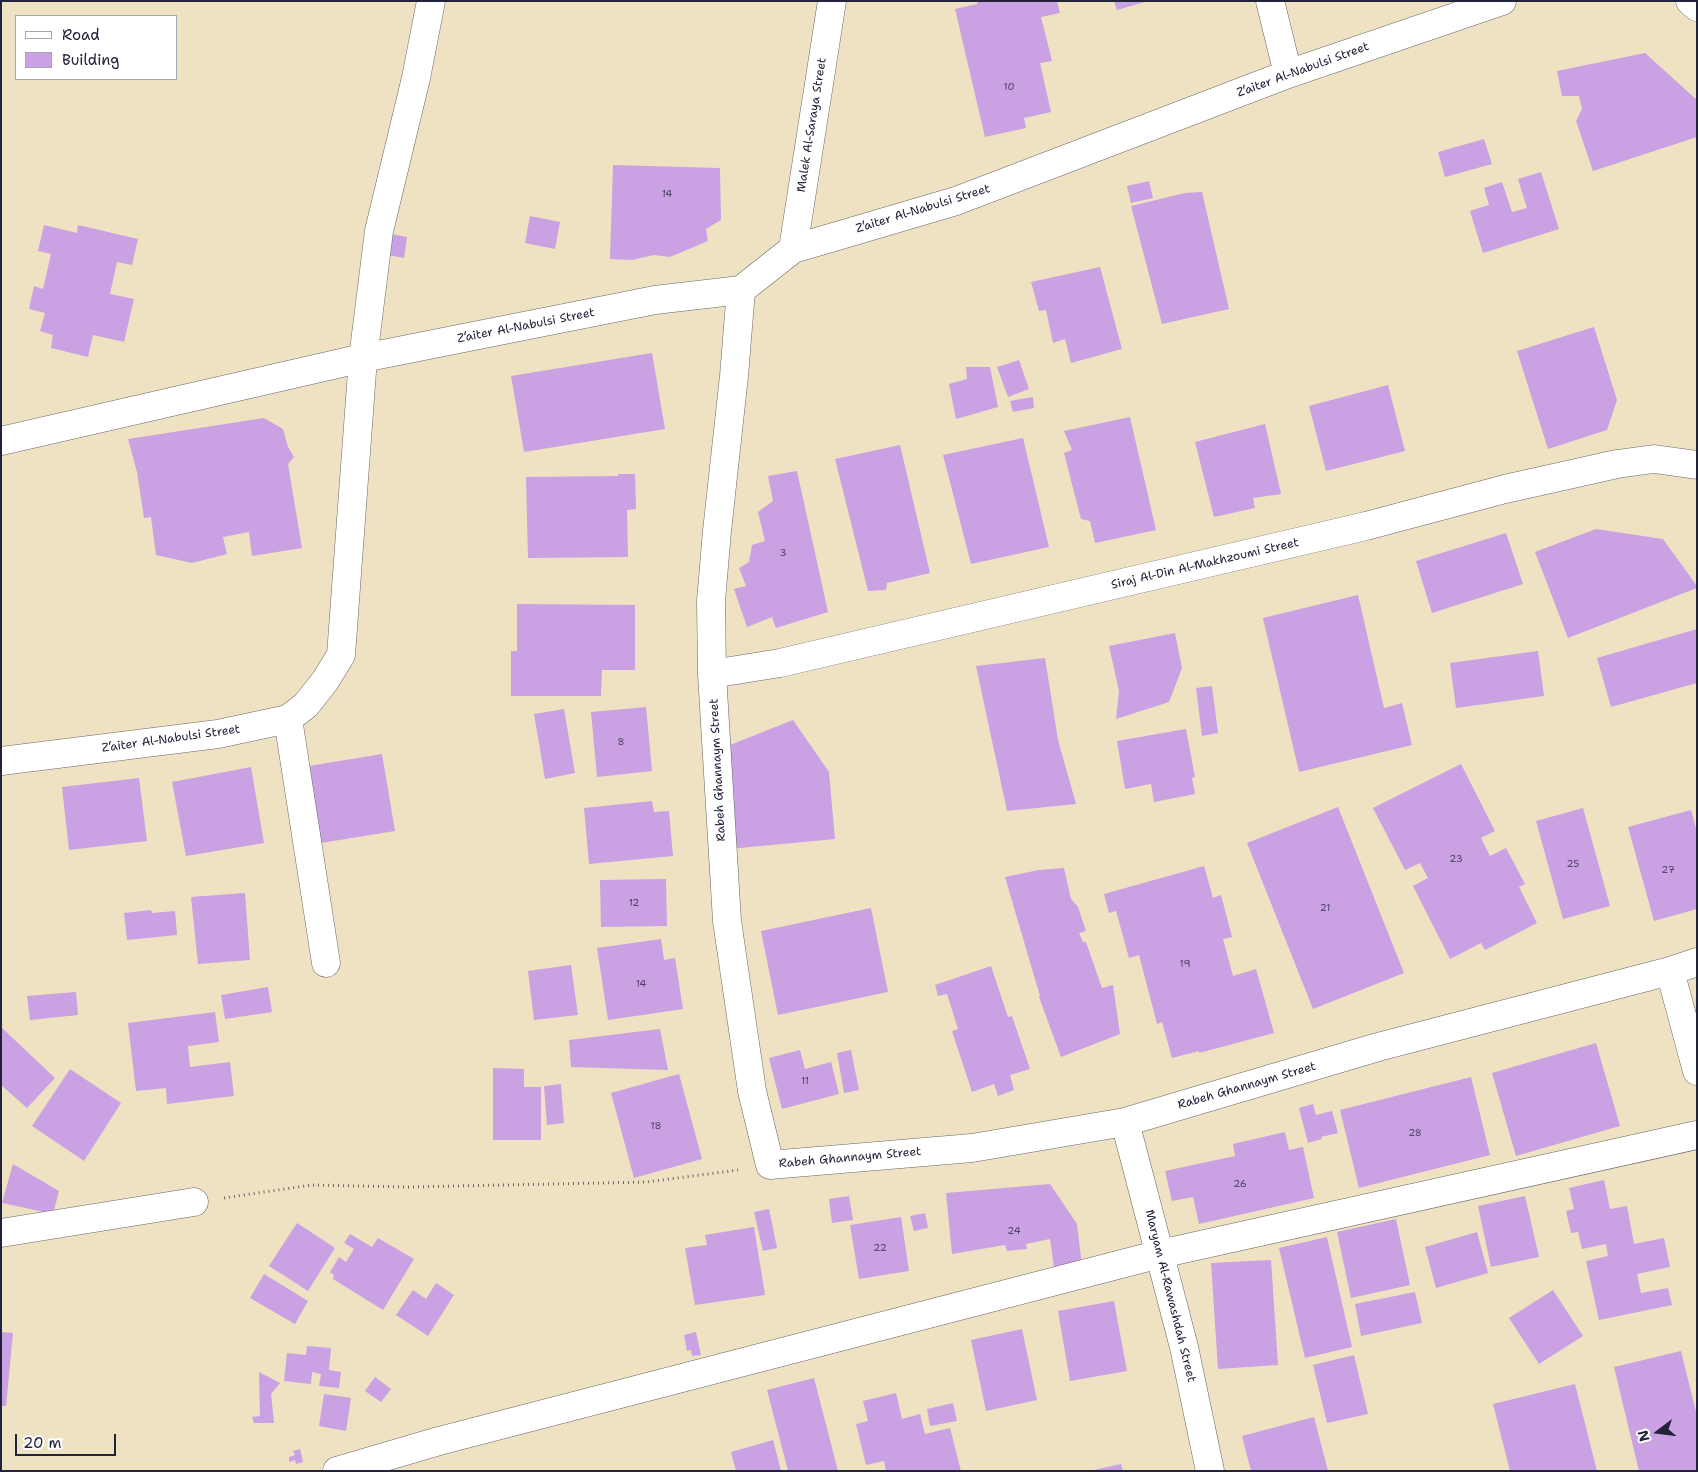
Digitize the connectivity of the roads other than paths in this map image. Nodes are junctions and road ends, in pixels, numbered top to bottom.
1 (431, 1) edge
2 (832, 1) edge
3 (1270, 1) edge
4 (1502, 1) edge
5 (1690, 1) edge
6 (1697, 7) edge
7 (1288, 74) junction
8 (793, 249) junction
9 (741, 290) junction
10 (363, 358) junction
11 (1, 441) edge
12 (1697, 465) edge
13 (712, 674) junction
14 (288, 719) junction
15 (1, 761) edge
16 (326, 962) dead end
17 (1697, 962) edge
18 (1670, 971) junction
19 (1697, 1071) edge
20 (1125, 1122) junction
21 (1697, 1135) edge
22 (194, 1202) road end
23 (1, 1233) edge
24 (1160, 1254) junction
25 (337, 1471) edge
26 (1210, 1471) edge

1 - 10 street, Z‘aiter Al-Nabulsi Street
2 - 8 street, Malek Al-Saraya Street
3 - 7 street
4 - 7 street, Z‘aiter Al-Nabulsi Street
5 - 6 street
7 - 8 street, Z‘aiter Al-Nabulsi Street
8 - 9 street, Z‘aiter Al-Nabulsi Street
9 - 10 street, Z‘aiter Al-Nabulsi Street
9 - 13 street, Rabeh Ghannaym Street
10 - 11 street, Z‘aiter Al-Nabulsi Street
10 - 14 street, Z‘aiter Al-Nabulsi Street
12 - 13 street, Siraj Al-Din Al-Makhzoumi Street
13 - 20 street, Rabeh Ghannaym Street
14 - 15 street, Z‘aiter Al-Nabulsi Street
14 - 16 street
17 - 18 street, Rabeh Ghannaym Street
18 - 19 street
18 - 20 street, Rabeh Ghannaym Street
20 - 24 street, Maryam Al-Rawashdah Street
21 - 24 street
22 - 23 street
24 - 25 street
24 - 26 street, Maryam Al-Rawashdah Street

